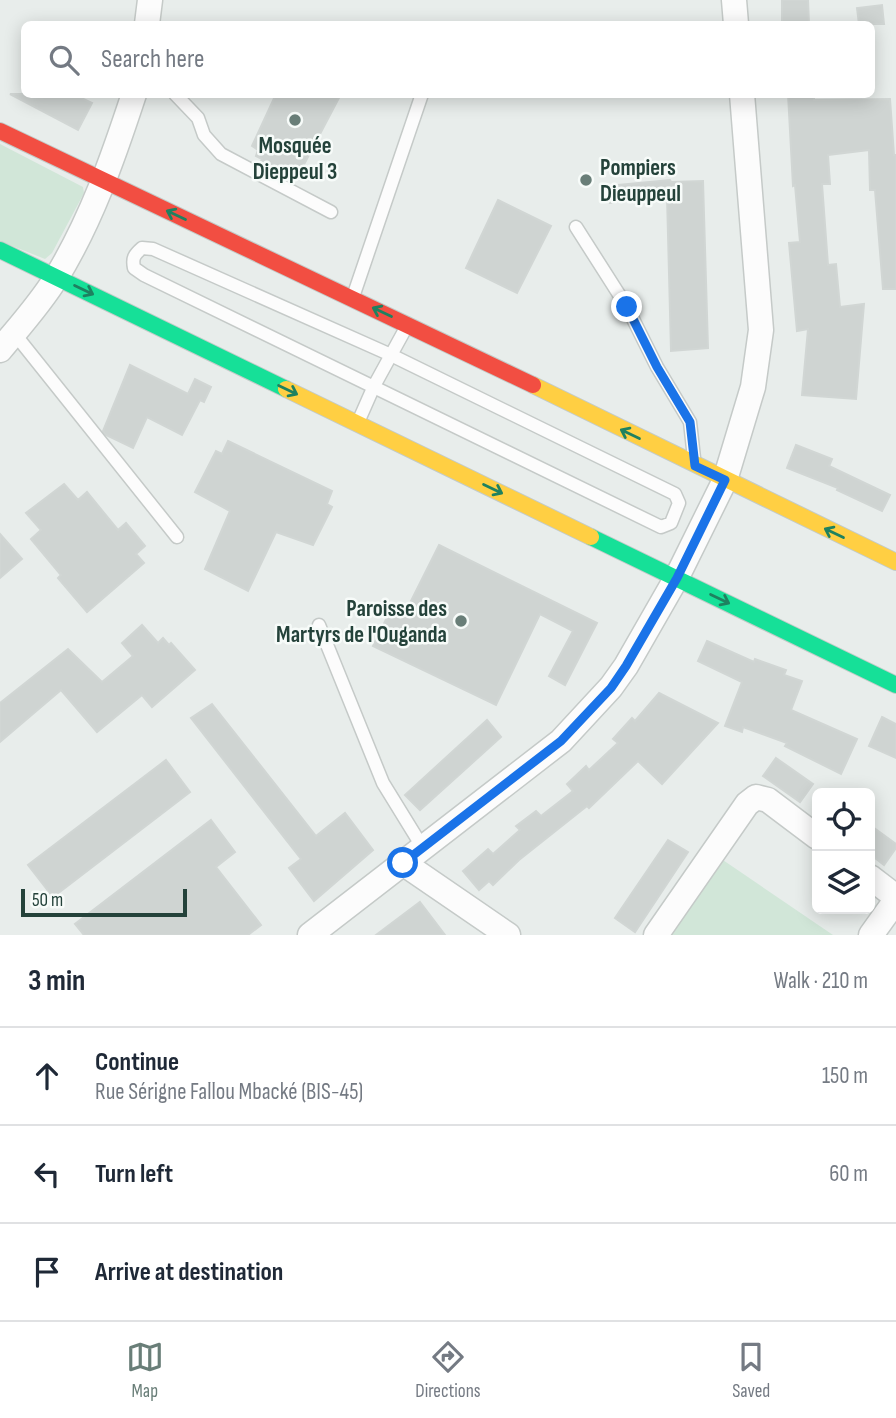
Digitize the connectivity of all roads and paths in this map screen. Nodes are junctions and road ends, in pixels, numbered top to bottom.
1 (150, 0) edge
2 (734, 0) edge
3 (147, 21) edge
4 (736, 21) edge
5 (133, 98) edge
6 (179, 98) edge
7 (421, 98) edge
8 (742, 98) edge
9 (0, 131) edge
10 (105, 181) junction
11 (331, 212) dead end
12 (576, 227) dead end
13 (0, 250) edge
14 (57, 277) junction
15 (353, 298) junction
16 (408, 324) junction
17 (7, 342) edge
18 (391, 355) junction
19 (374, 386) junction
20 (358, 424) junction
21 (695, 466) junction
22 (725, 480) junction
23 (177, 537) dead end
24 (896, 562) edge
25 (677, 578) junction
26 (319, 625) dead end
27 (896, 685) edge
28 (812, 833) edge
29 (423, 848) junction
30 (403, 863) junction
31 (875, 881) edge
32 (896, 899) edge
33 (310, 935) edge
34 (508, 935) edge
35 (656, 935) edge
36 (871, 935) edge

1 - 3 street
2 - 4 street
5 - 10 street
6 - 11 lane
7 - 15 lane
8 - 22 street
9 - 10 street
10 - 14 street
15 -> 10 street
12 - 21 lane
13 - 14 street
14 - 17 street
14 -> 20 street
16 -> 15 street
16 - 18 lane
21 -> 16 street
17 - 23 lane
18 - 19 lane
18 - 19 lane
18 - 19 lane
19 - 20 lane
20 -> 25 street
21 - 22 street
24 -> 22 street
22 - 25 street
25 -> 27 street
25 - 29 street
26 - 29 lane
28 - 35 street
29 - 30 street
30 - 33 street
30 - 34 street
31 - 32 street
32 - 36 street

